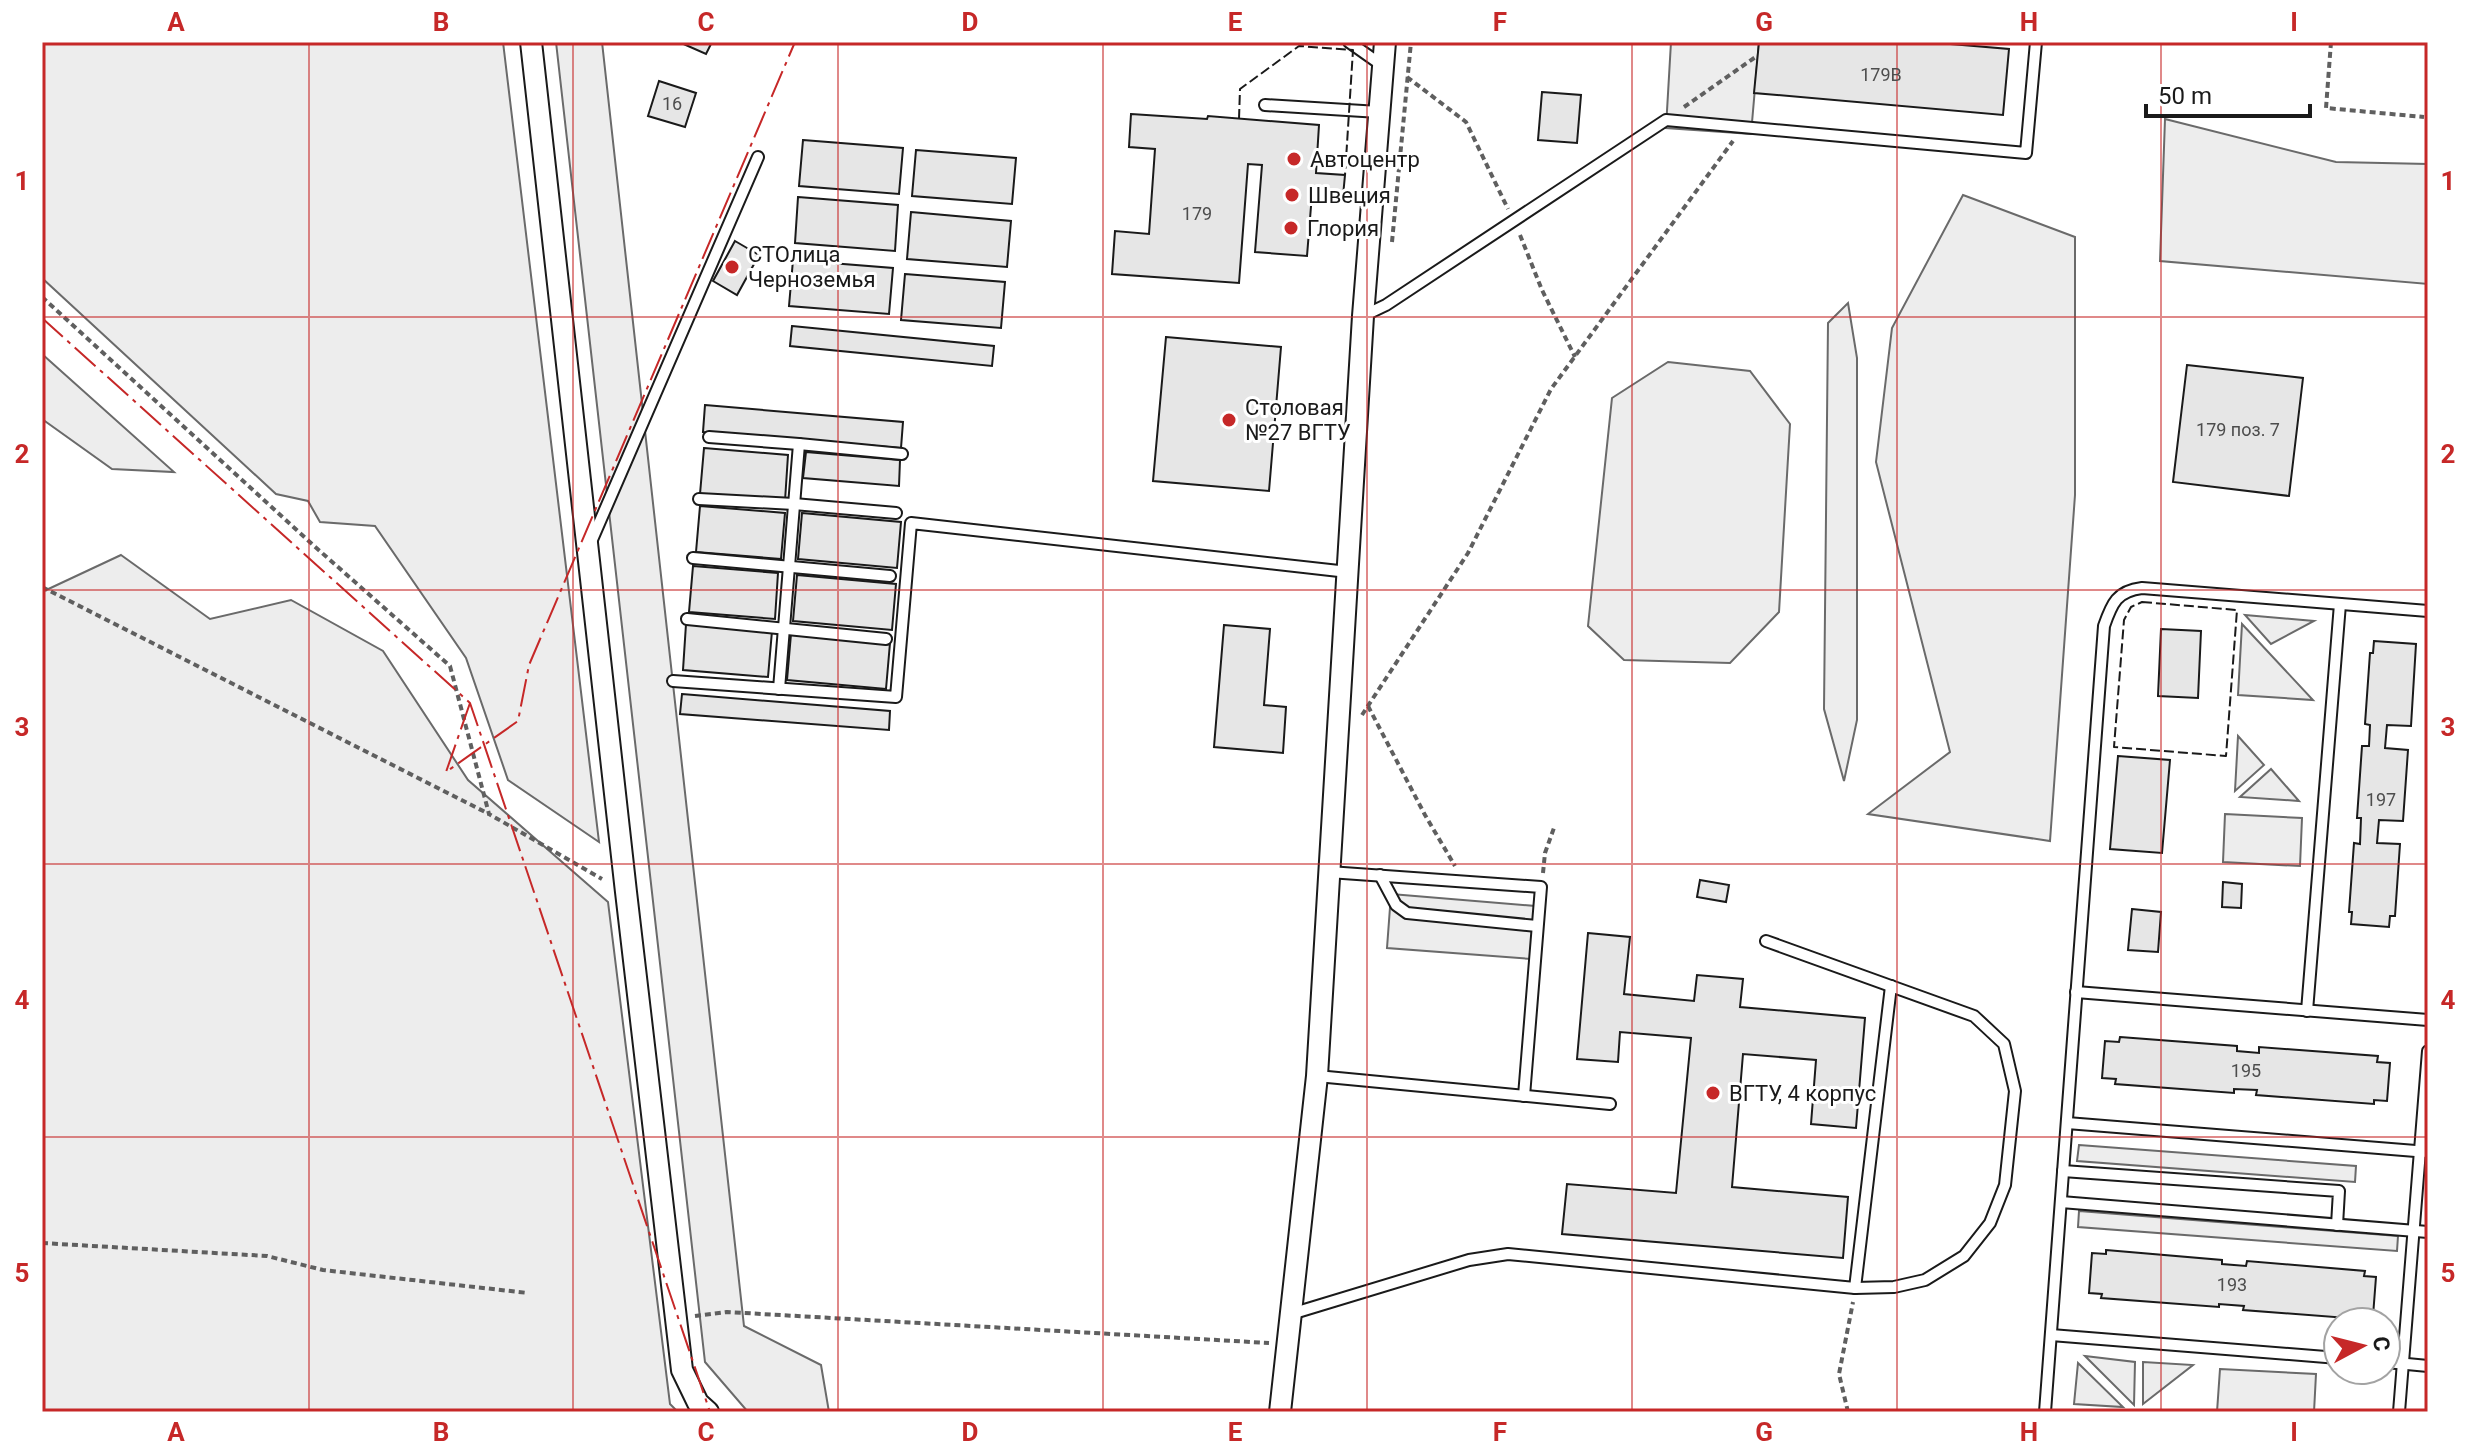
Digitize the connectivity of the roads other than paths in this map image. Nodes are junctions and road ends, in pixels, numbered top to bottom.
1 (531, 42) edge
2 (1349, 42) edge
3 (1385, 42) edge
4 (2036, 42) edge
5 (1383, 66) junction
6 (1265, 105) dead end
7 (1379, 112) junction
8 (758, 157) dead end
9 (1363, 316) junction
10 (709, 437) dead end
11 (799, 444) junction
12 (902, 454) dead end
13 (699, 499) dead end
14 (794, 504) junction
15 (896, 513) dead end
16 (587, 551) junction
17 (693, 558) dead end
18 (789, 565) junction
19 (1348, 572) junction
20 (890, 576) dead end
21 (2340, 604) junction
22 (2428, 611) edge
23 (687, 619) dead end
24 (784, 628) junction
25 (886, 639) dead end
26 (673, 681) dead end
27 (779, 689) junction
28 (1329, 872) junction
29 (1380, 875) junction
30 (1537, 926) junction
31 (1766, 941) dead end
32 (1891, 986) junction
33 (2076, 992) junction
34 (2307, 1011) junction
35 (2428, 1020) edge
36 (2428, 1051) edge
37 (1317, 1076) junction
38 (1524, 1096) junction
39 (1610, 1104) dead end
40 (2067, 1123) junction
41 (2424, 1152) edge
42 (2063, 1171) junction
43 (2422, 1195) edge
44 (2061, 1202) junction
45 (2337, 1225) junction
46 (2413, 1231) junction
47 (2428, 1232) edge
48 (1855, 1288) junction
49 (1291, 1314) junction
50 (2051, 1335) junction
51 (2322, 1357) edge
52 (2403, 1364) junction
53 (2428, 1366) edge
54 (708, 1412) edge
55 (1280, 1412) edge
56 (2045, 1412) edge
57 (2399, 1412) edge

1 - 16 street
2 - 5 lane
3 - 5 street
4 - 9 lane
5 - 7 street
6 - 7 lane
7 - 9 street
8 - 16 lane
9 - 19 street
10 - 11 lane
11 - 12 lane
11 - 14 lane
13 - 14 lane
14 - 15 lane
14 - 18 lane
16 - 54 street
17 - 18 lane
18 - 20 lane
18 - 24 lane
19 - 27 lane
19 - 28 street
21 - 22 lane
21 - 33 lane
21 - 34 lane
23 - 24 lane
24 - 25 lane
24 - 27 lane
26 - 27 lane
28 - 29 lane
28 - 37 street
29 - 30 lane
29 - 30 lane
30 - 38 lane
31 - 32 lane
32 - 48 lane
32 - 48 lane
33 - 34 lane
33 - 40 lane
34 - 35 lane
36 - 41 lane
37 - 38 lane
37 - 49 street
38 - 39 lane
40 - 41 lane
40 - 42 lane
41 - 43 lane
42 - 44 lane
42 - 45 lane
43 - 46 lane
44 - 45 lane
44 - 50 lane
45 - 46 lane
46 - 47 lane
46 - 52 lane
48 - 49 lane
49 - 55 street
50 - 51 lane
50 - 56 lane
52 - 53 lane
52 - 57 lane

